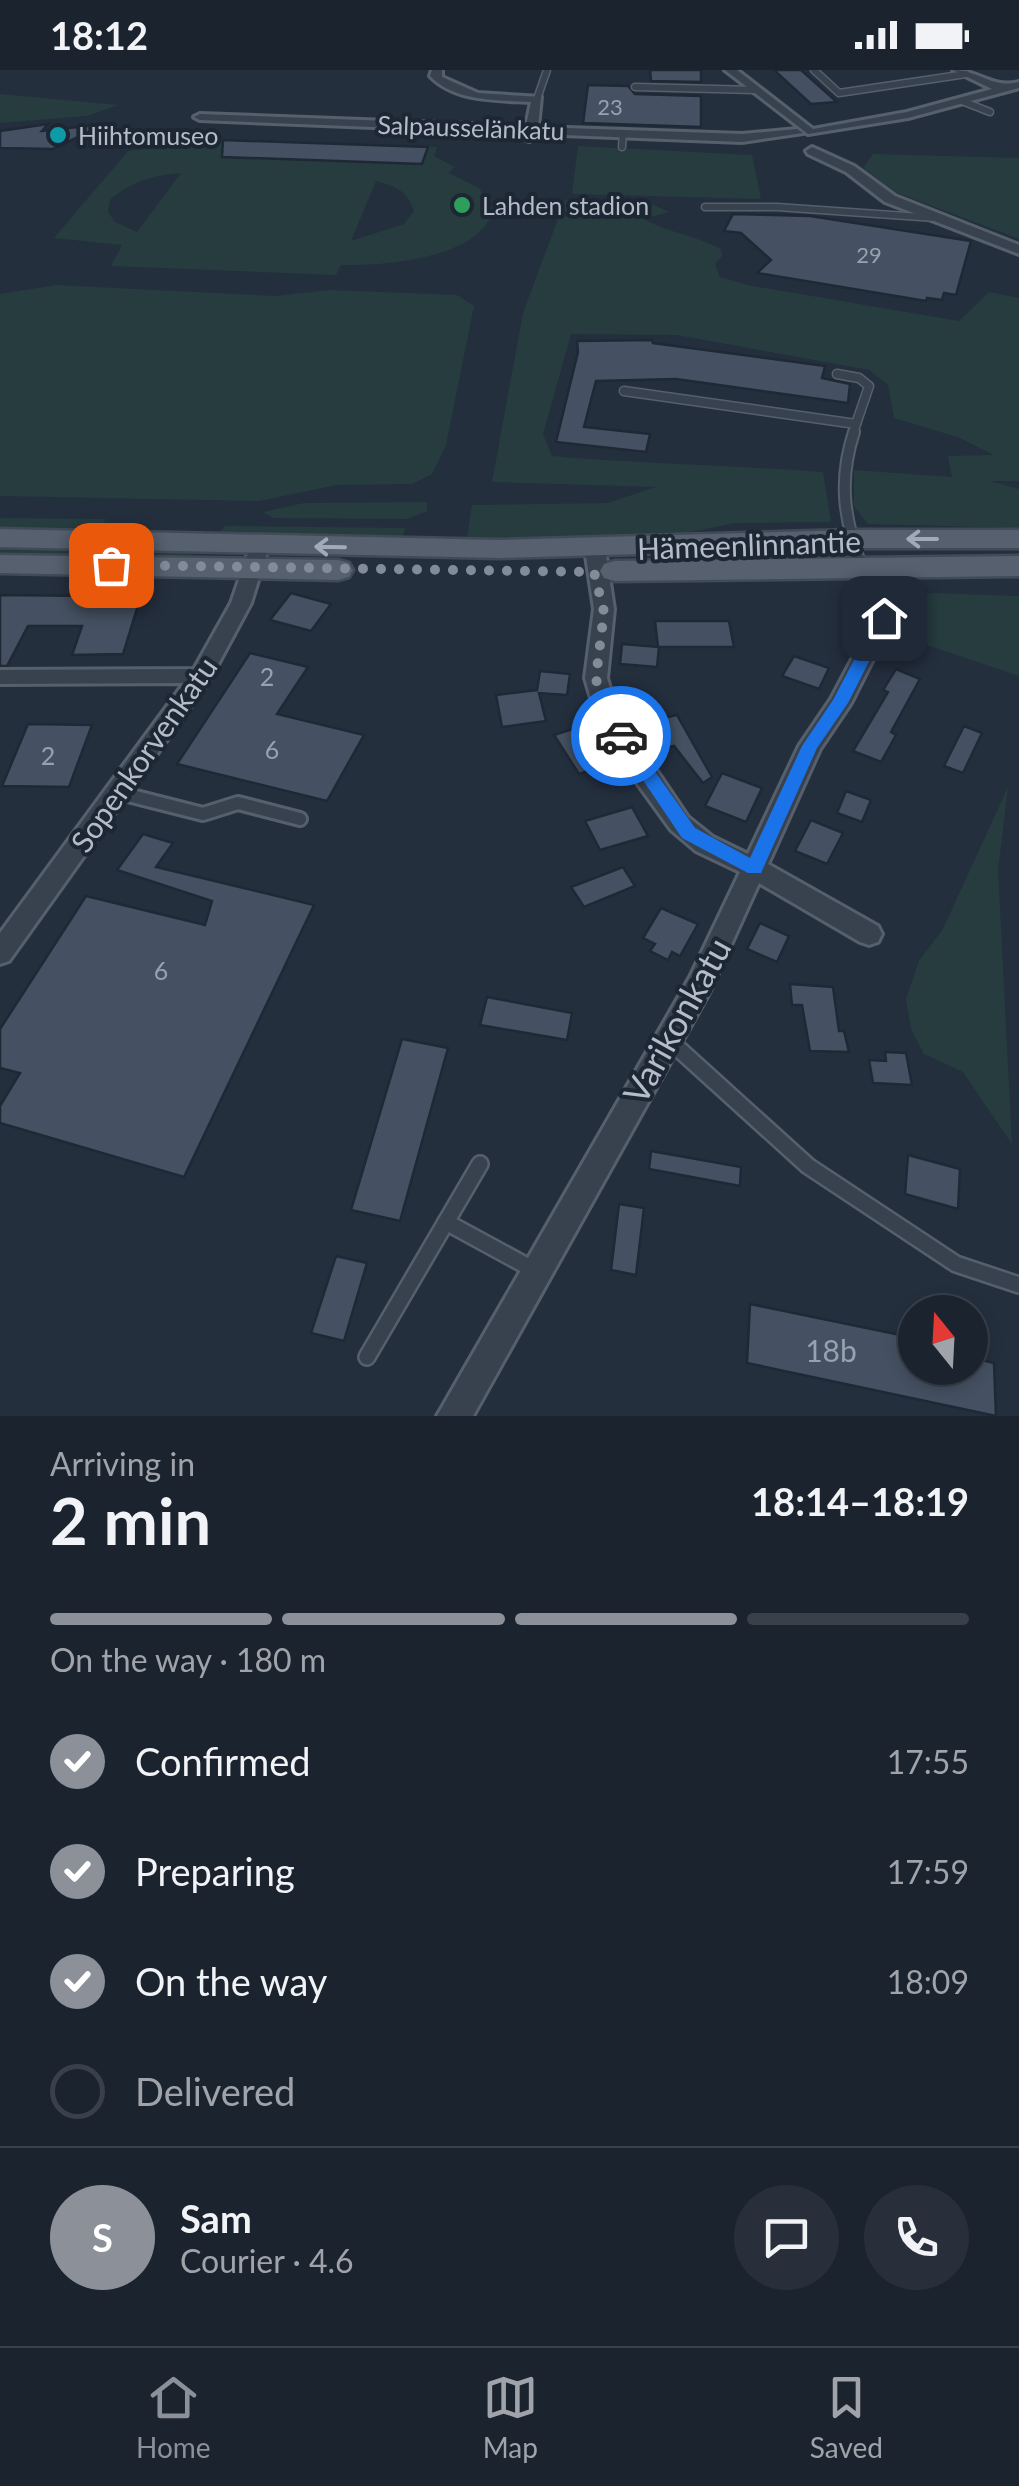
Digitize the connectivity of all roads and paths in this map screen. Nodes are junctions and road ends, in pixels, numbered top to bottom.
1 (437, 70) edge
2 (546, 70) edge
3 (730, 70) edge
4 (814, 70) edge
5 (962, 72) edge
6 (1019, 85) edge
7 (635, 88) dead end
8 (756, 90) junction
9 (1002, 90) junction
10 (537, 99) junction
11 (962, 101) junction
12 (990, 112) dead end
13 (908, 115) junction
14 (200, 116) dead end
15 (808, 131) junction
16 (531, 134) junction
17 (871, 136) dead end
18 (742, 138) junction
19 (852, 144) junction
20 (808, 150) junction
21 (850, 169) junction
22 (704, 207) dead end
23 (935, 218) junction
24 (1019, 250) edge
25 (837, 374) dead end
26 (624, 391) dead end
27 (856, 424) junction
28 (0, 538) edge
29 (1019, 539) edge
30 (856, 553) junction
31 (256, 556) junction
32 (595, 560) junction
33 (0, 564) edge
34 (1019, 566) edge
35 (884, 618) dead end
36 (202, 676) junction
37 (0, 677) edge
38 (120, 793) junction
39 (300, 819) dead end
40 (754, 868) junction
41 (869, 934) dead end
42 (0, 953) edge
43 (668, 1039) junction
44 (480, 1164) dead end
45 (446, 1222) junction
46 (536, 1270) junction
47 (1019, 1285) edge
48 (367, 1356) dead end
49 (454, 1416) edge

1 - 10 street
2 - 10 lane
3 - 8 street
4 - 5 lane
5 - 9 street
6 - 9 street
7 - 8 lane
8 - 15 street
9 - 11 street
10 - 16 street
11 - 12 lane
11 - 13 street
13 - 15 street, Salpausselänkatu
13 - 17 street
14 - 16 street, Salpausselänkatu
15 - 18 street, Salpausselänkatu
15 - 19 street
15 - 20 street
16 - 18 street, Salpausselänkatu
18 - 20 street, Salpausselänkatu
19 - 20 street
19 - 21 street
20 - 21 street
21 - 23 street
22 - 23 lane
23 - 24 street
25 - 27 lane
26 - 27 lane
27 - 30 lane
28 - 31 main road, Hämeenlinnantie
29 -> 30 main road, Hämeenlinnantie
30 - 32 main road, Hämeenlinnantie
30 - 34 main road, Hämeenlinnantie
31 - 32 main road, Hämeenlinnantie
31 - 33 main road, Hämeenlinnantie
31 - 36 street, Sopenkorvenkatu
32 - 40 street
35 - 40 street, Varikonkatu
36 - 37 street
36 - 38 street, Sopenkorvenkatu
38 - 39 lane
38 - 42 street, Sopenkorvenkatu
40 - 41 street
40 - 43 street, Varikonkatu
43 - 46 street, Varikonkatu
43 - 47 lane
44 - 45 lane
45 - 46 lane
45 - 48 lane
46 - 49 street, Varikonkatu

